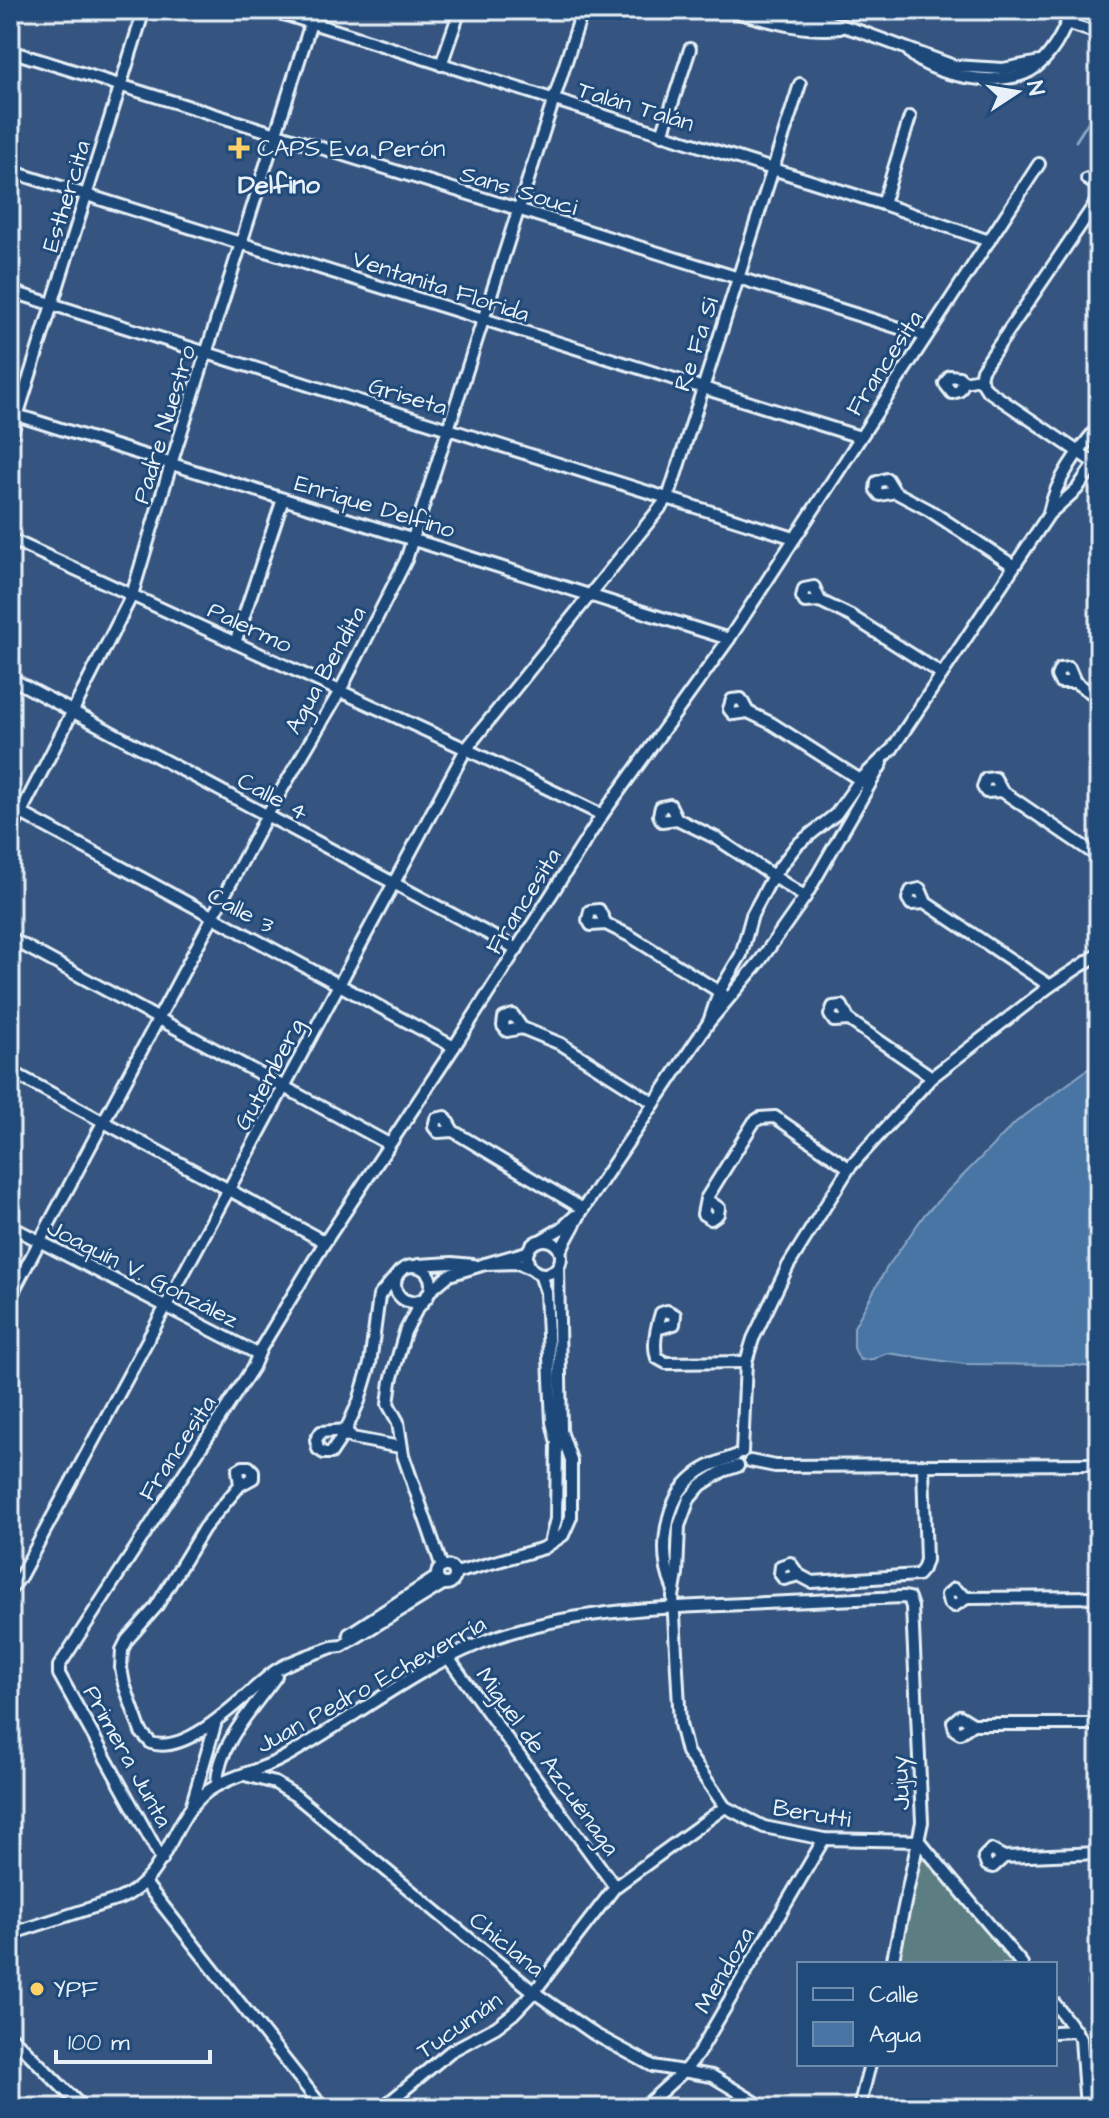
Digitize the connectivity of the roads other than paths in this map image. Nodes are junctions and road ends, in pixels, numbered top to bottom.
1 (144, 10) edge
2 (271, 10) edge
3 (315, 10) edge
4 (460, 10) edge
5 (728, 10) edge
6 (767, 10) edge
7 (1070, 15) edge
8 (579, 21) dead end
9 (311, 23) junction
10 (1098, 27) edge
11 (845, 28) junction
12 (690, 49) dead end
13 (10, 51) edge
14 (441, 65) junction
15 (800, 84) dead end
16 (121, 85) junction
17 (552, 100) junction
18 (910, 117) dead end
19 (275, 134) junction
20 (662, 135) junction
21 (1039, 164) dead end
22 (773, 169) junction
23 (10, 171) edge
24 (1087, 179) dead end
25 (1099, 187) edge
26 (87, 195) junction
27 (1099, 198) edge
28 (883, 204) junction
29 (517, 210) junction
30 (989, 241) junction
31 (242, 244) junction
32 (739, 279) junction
33 (10, 291) edge
34 (54, 305) junction
35 (482, 320) junction
36 (925, 336) junction
37 (207, 354) junction
38 (980, 379) junction
39 (964, 382) dead end
40 (702, 389) junction
41 (14, 414) edge
42 (1099, 426) edge
43 (449, 430) junction
44 (860, 437) junction
45 (10, 439) edge
46 (1077, 452) junction
47 (1097, 460) edge
48 (171, 464) junction
49 (895, 492) dead end
50 (668, 498) junction
51 (283, 499) junction
52 (1049, 514) junction
53 (794, 538) junction
54 (10, 539) edge
55 (414, 539) junction
56 (1014, 566) junction
57 (589, 594) junction
58 (132, 595) junction
59 (820, 601) dead end
60 (729, 639) junction
61 (235, 643) junction
62 (942, 674) junction
63 (10, 678) edge
64 (1075, 682) dead end
65 (340, 691) junction
66 (1099, 698) edge
67 (72, 710) junction
68 (748, 712) dead end
69 (466, 749) junction
70 (884, 758) junction
71 (860, 780) junction
72 (870, 786) junction
73 (1002, 791) dead end
74 (10, 807) edge
75 (22, 814) junction
76 (267, 815) junction
77 (602, 815) junction
78 (677, 819) dead end
79 (10, 834) edge
80 (1099, 857) edge
81 (773, 876) junction
82 (393, 882) junction
83 (805, 897) junction
84 (926, 903) dead end
85 (213, 917) junction
86 (606, 924) dead end
87 (10, 938) edge
88 (517, 949) junction
89 (1099, 954) edge
90 (338, 985) junction
91 (1050, 986) junction
92 (719, 992) junction
93 (729, 998) junction
94 (157, 1018) junction
95 (849, 1020) dead end
96 (709, 1022) junction
97 (522, 1028) dead end
98 (454, 1047) junction
99 (10, 1071) edge
100 (932, 1077) junction
101 (285, 1088) junction
102 (654, 1103) junction
103 (103, 1121) junction
104 (453, 1131) dead end
105 (389, 1144) junction
106 (849, 1168) junction
107 (229, 1190) junction
108 (706, 1199) dead end
109 (583, 1209) junction
110 (10, 1226) edge
111 (538, 1241) junction
112 (40, 1242) junction
113 (325, 1242) junction
114 (560, 1251) junction
115 (527, 1252) junction
116 (480, 1265) junction
117 (415, 1266) junction
118 (558, 1267) junction
119 (535, 1271) junction
120 (399, 1272) junction
121 (429, 1294) junction
122 (10, 1297) edge
123 (165, 1309) junction
124 (660, 1328) dead end
125 (258, 1354) junction
126 (746, 1362) junction
127 (559, 1436) junction
128 (400, 1447) junction
129 (741, 1459) junction
130 (1099, 1464) edge
131 (923, 1467) junction
132 (240, 1485) dead end
133 (456, 1573) junction
134 (799, 1575) dead end
135 (441, 1576) junction
136 (10, 1590) edge
137 (1099, 1597) edge
138 (909, 1598) joint
139 (967, 1598) dead end
140 (675, 1607) junction
141 (449, 1659) junction
142 (283, 1667) junction
143 (58, 1671) joint
144 (225, 1711) junction
145 (215, 1723) junction
146 (973, 1724) dead end
147 (1099, 1724) edge
148 (239, 1729) junction
149 (243, 1775) junction
150 (217, 1785) junction
151 (725, 1807) junction
152 (190, 1809) junction
153 (824, 1839) junction
154 (919, 1841) junction
155 (1099, 1853) edge
156 (1004, 1857) dead end
157 (162, 1860) junction
158 (145, 1883) junction
159 (615, 1887) junction
160 (10, 1934) edge
161 (892, 1962) edge
162 (1020, 1962) edge
163 (1099, 1977) edge
164 (534, 1992) junction
165 (1099, 1993) edge
166 (1057, 2007) edge
167 (1076, 2031) junction
168 (1057, 2032) edge
169 (10, 2035) edge
170 (870, 2066) edge
171 (684, 2071) junction
172 (83, 2108) edge
173 (323, 2108) edge
174 (382, 2108) edge
175 (643, 2108) edge
176 (765, 2108) edge
177 (859, 2108) edge
178 (1086, 2108) edge

1 - 16 street, Esthercita
2 - 9 street, Talán Talán
3 - 9 street, Padre Nuestro
4 - 14 street
5 - 11 street
6 - 11 street
7 - 10 street
7 - 11 street
8 - 17 street, Agua Bendita
9 - 14 street, Talán Talán
9 - 19 street, Padre Nuestro
12 - 20 street
13 - 16 street, Sans Souci
14 - 17 street, Talán Talán
15 - 22 street, Re Fa Si
16 - 19 street, Sans Souci
16 - 26 street, Esthercita
17 - 20 street, Talán Talán
17 - 29 street, Agua Bendita
18 - 28 street
19 - 29 street, Sans Souci
19 - 31 street, Padre Nuestro
20 - 22 street, Talán Talán
21 - 30 street, Francesita
22 - 28 street, Talán Talán
22 - 32 street, Re Fa Si
23 - 26 street, Ventanita Florida
24 - 25 street
26 - 31 street, Ventanita Florida
26 - 34 street, Esthercita
27 - 38 street
28 - 30 street, Talán Talán
29 - 32 street, Sans Souci
29 - 35 street, Agua Bendita
30 - 36 street, Francesita
31 - 35 street, Ventanita Florida
31 - 37 street, Padre Nuestro
32 - 36 street, Sans Souci
32 - 40 street, Re Fa Si
33 - 34 street, Griseta
34 - 37 street, Griseta
34 - 41 street, Esthercita
35 - 40 street, Ventanita Florida
35 - 43 street, Agua Bendita
36 - 44 street, Francesita
37 - 43 street, Griseta
37 - 48 street, Padre Nuestro
38 - 39 street
38 - 46 street
40 - 44 street, Ventanita Florida
40 - 50 street, Re Fa Si
41 - 45 street, Esthercita
41 - 48 street, Enrique Delfino
42 - 46 street
43 - 50 street, Griseta
43 - 55 street, Agua Bendita
44 - 53 street, Francesita
46 - 47 street
46 - 52 street
47 - 52 street
48 - 51 street, Enrique Delfino
48 - 58 street, Padre Nuestro
49 - 56 street
50 - 53 street, Griseta
50 - 57 street, Re Fa Si
51 - 55 street, Enrique Delfino
51 - 61 street
52 - 56 street
53 - 60 street, Francesita
54 - 58 street, Palermo
55 - 57 street, Enrique Delfino
55 - 65 street, Agua Bendita
56 - 62 street
57 - 60 street, Enrique Delfino
57 - 69 street, Gutemberg
58 - 61 street, Palermo
58 - 67 street, Padre Nuestro
59 - 62 street
60 - 77 street, Francesita
61 - 65 street, Palermo
62 - 70 street
63 - 67 street, Calle 4
64 - 66 street
65 - 69 street, Palermo
65 - 76 street, Agua Bendita
67 - 75 street, Padre Nuestro
67 - 76 street, Calle 4
68 - 71 street
69 - 77 street, Palermo
69 - 82 street, Gutemberg
70 - 71 street
70 - 72 street
71 - 72 street
71 - 81 street
72 - 83 street
73 - 80 street
74 - 75 street, Calle 3
75 - 79 street, Padre Nuestro
75 - 85 street, Calle 3
76 - 82 street, Calle 4
76 - 85 street, Agua Bendita
77 - 88 street, Francesita
78 - 81 street
81 - 83 street
81 - 92 street
82 - 88 street, Calle 4
82 - 90 street, Gutemberg
83 - 93 street
84 - 91 street
85 - 90 street, Calle 3
85 - 94 street, Agua Bendita
86 - 92 street
87 - 94 street
88 - 98 street, Francesita
89 - 91 street
90 - 98 street, Calle 3
90 - 101 street, Gutemberg
91 - 100 street
92 - 93 street
92 - 96 street
93 - 96 street
94 - 101 street
94 - 103 street, Agua Bendita
95 - 100 street
96 - 102 street
97 - 102 street
98 - 105 street, Francesita
99 - 103 street
100 - 106 street
101 - 105 street
101 - 107 street, Gutemberg
102 - 109 street
103 - 107 street
103 - 112 street, Agua Bendita
104 - 109 street
105 - 113 street, Francesita
106 - 108 street
106 - 126 street
107 - 113 street
107 - 123 street, Gutemberg
109 - 111 street
109 - 114 street
110 - 112 street, Joaquín V. González
111 - 114 street
111 - 115 street
112 - 122 street, Agua Bendita
112 - 123 street, Joaquín V. González
113 - 125 street, Francesita
114 - 118 street
115 - 116 street
115 - 119 street
116 - 117 street
116 - 119 street
116 - 121 street
117 - 120 street
117 - 121 street
118 - 119 street
118 - 127 street
119 - 127 street
120 - 121 street
120 - 128 street
121 - 128 street
123 - 125 street, Joaquín V. González
123 - 136 street, Gutemberg
124 - 126 street
125 - 143 street, Francesita
126 - 129 street
127 - 133 street
128 - 135 street
129 - 131 street
129 - 140 street, Berutti
130 - 131 street
131 - 134 street
132 - 145 street
133 - 135 street
133 - 135 street
135 - 142 street
137 - 139 street
138 - 140 street, Juan Pedro Echeverría
138 - 154 street, Jujuy
140 - 141 street, Juan Pedro Echeverría
140 - 151 street, Berutti
141 - 149 street, Juan Pedro Echeverría
141 - 159 street, Miguel de Azcuénaga
142 - 144 street
142 - 148 street
143 - 157 street, Primera Junta
144 - 145 street
144 - 148 street
145 - 148 street
145 - 152 street
146 - 147 street
148 - 150 street
149 - 150 street, Juan Pedro Echeverría
149 - 164 street, Chiclana
150 - 152 street, Juan Pedro Echeverría
151 - 153 street, Berutti
151 - 159 street, Tucumán
152 - 157 street, Juan Pedro Echeverría
153 - 154 street, Berutti
153 - 171 street, Mendoza
154 - 161 street, Jujuy
154 - 162 street
155 - 156 street
157 - 158 street, Juan Pedro Echeverría
158 - 160 street, Juan Pedro Echeverría
158 - 173 street
159 - 164 street, Tucumán
163 - 165 street
164 - 171 street, Chiclana
164 - 174 street, Tucumán
166 - 167 street
167 - 168 street
167 - 178 street
169 - 172 street
170 - 177 street
171 - 175 street, Mendoza
171 - 176 street, Chiclana

